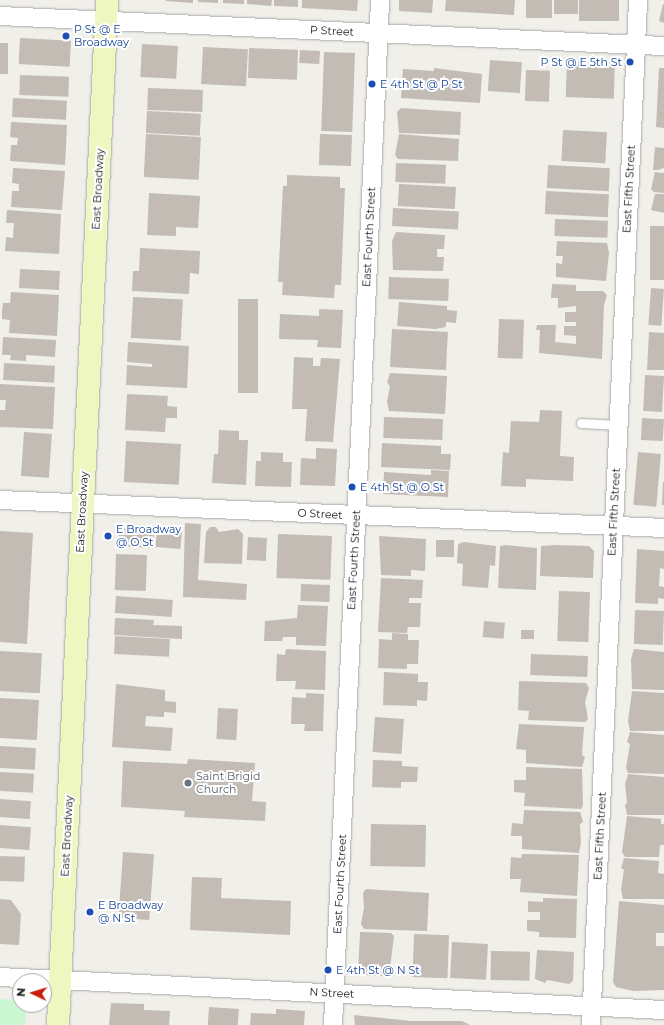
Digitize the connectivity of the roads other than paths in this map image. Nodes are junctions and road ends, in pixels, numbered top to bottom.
1 (380, 0) edge
2 (638, 0) edge
3 (106, 10) edge
4 (0, 16) edge
5 (378, 34) junction
6 (636, 45) junction
7 (664, 46) edge
8 (581, 423) dead end
9 (619, 425) junction
10 (0, 500) edge
11 (82, 504) junction
12 (356, 516) junction
13 (614, 526) junction
14 (664, 528) edge
15 (0, 976) edge
16 (60, 980) junction
17 (334, 993) junction
18 (592, 1006) junction
19 (664, 1010) edge
20 (58, 1025) edge
21 (333, 1025) edge
22 (591, 1025) edge

1 - 5 street, East Fourth Street
2 - 6 street, East Fifth Street
3 - 4 street, P Street
3 - 5 street, P Street
3 - 11 main road, East Broadway
5 - 6 street, P Street
5 - 12 street, East Fourth Street
6 - 7 street, P Street
6 - 9 street, East Fifth Street
8 - 9 lane
9 - 13 street, East Fifth Street
10 - 11 street, O Street
11 - 12 street, O Street
11 - 16 main road, East Broadway
12 - 13 street, O Street
12 - 17 street, East Fourth Street
13 - 14 street, O Street
13 - 18 street, East Fifth Street
15 - 16 street, N Street
16 - 17 street, N Street
16 - 20 main road, East Broadway
17 - 18 street, N Street
17 - 21 street, East Fourth Street
18 - 19 street, N Street
18 - 22 street, East Fifth Street

